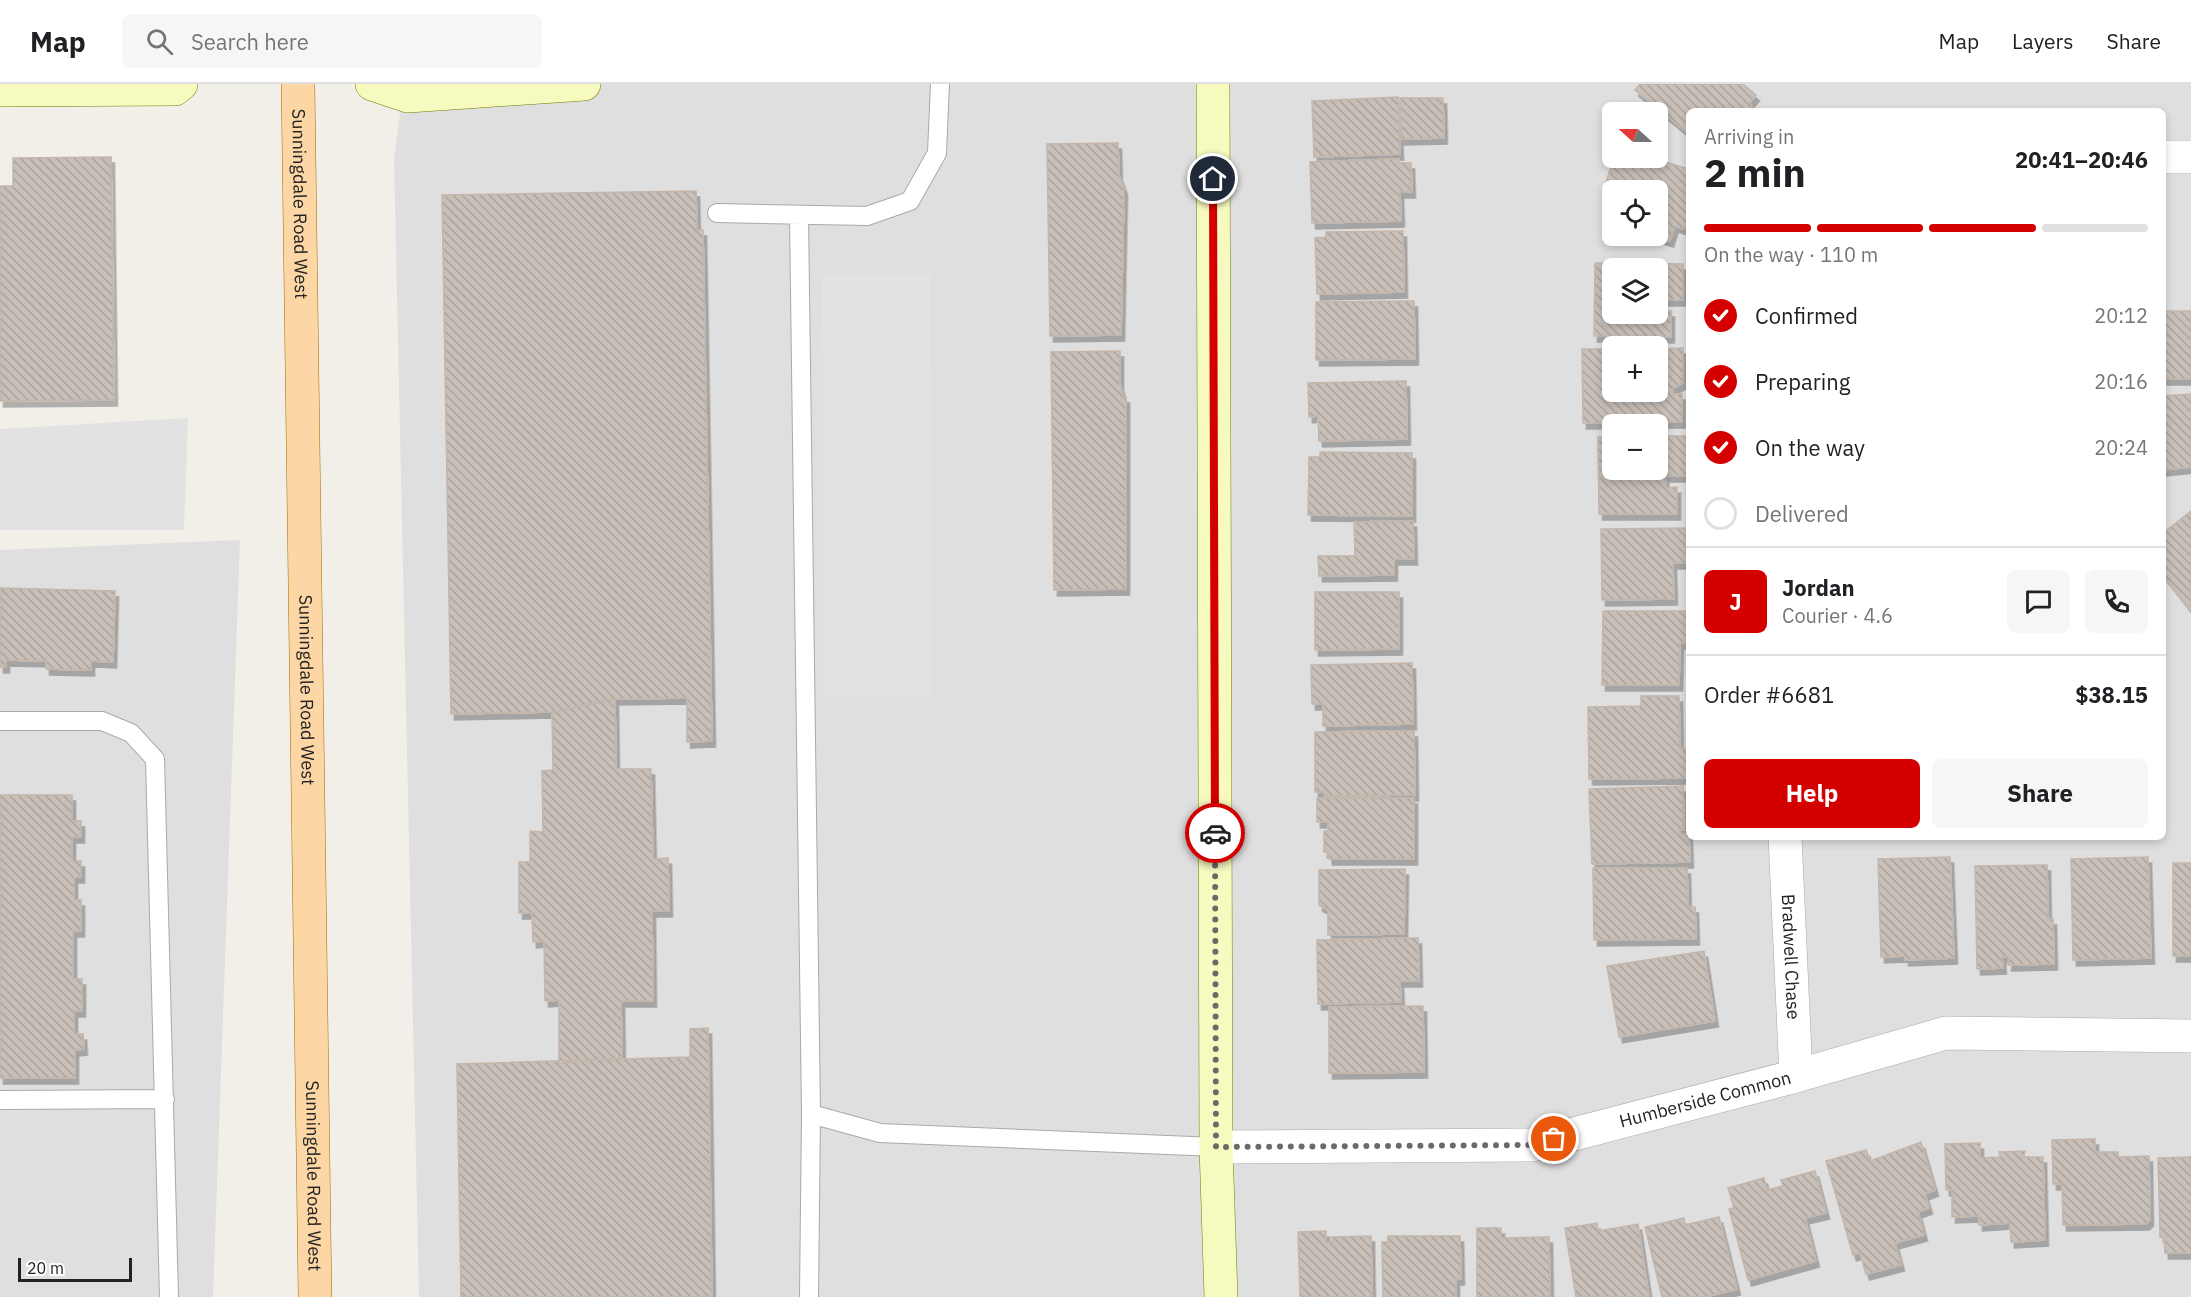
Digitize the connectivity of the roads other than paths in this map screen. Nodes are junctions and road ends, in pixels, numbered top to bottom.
1 (182, 84) edge
2 (298, 84) edge
3 (372, 84) edge
4 (584, 84) edge
5 (940, 84) edge
6 (1213, 84) edge
7 (0, 90) edge
8 (2166, 157) edge
9 (2191, 157) edge
10 (717, 213) dead end
11 (798, 216) junction
12 (0, 721) edge
13 (1785, 840) edge
14 (2191, 1036) edge
15 (1796, 1076) junction
16 (165, 1099) junction
17 (0, 1100) edge
18 (812, 1114) junction
19 (1216, 1147) junction
20 (169, 1297) edge
21 (315, 1297) edge
22 (808, 1297) edge
23 (1221, 1297) edge

1 - 7 street
2 - 21 main road, Sunningdale Road West
3 - 4 street
5 - 11 lane
6 - 19 street
8 - 9 street
10 - 11 lane
11 - 18 lane
12 - 16 lane
13 - 15 street, Bradwell Chase
14 - 15 street, Humberside Common
15 - 19 street, Humberside Common
16 - 17 lane
16 - 20 lane
18 - 19 lane
18 - 22 lane
19 - 23 street

